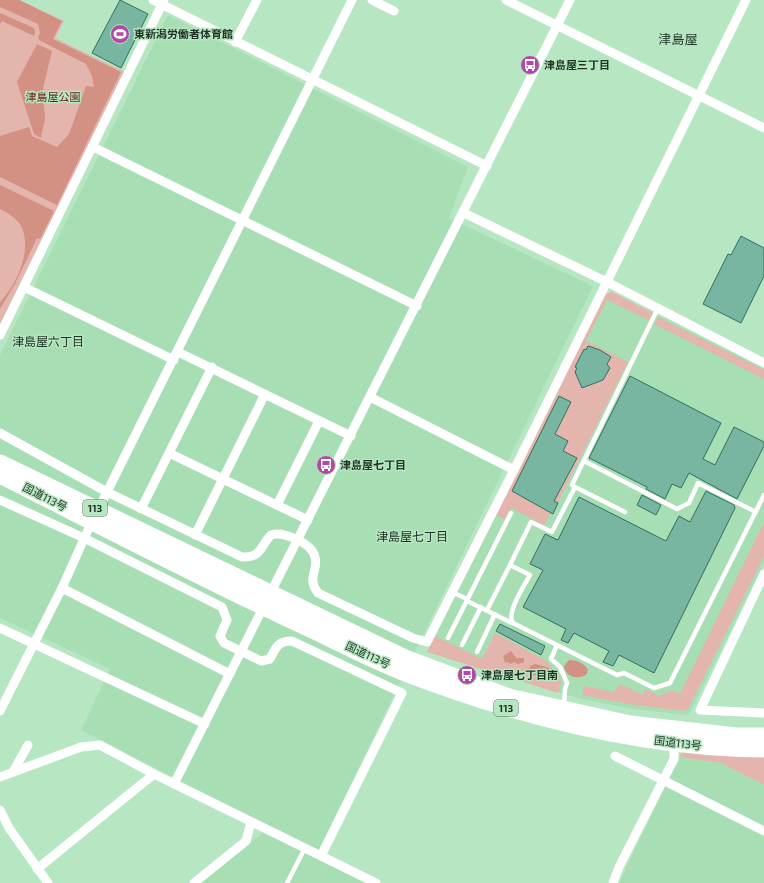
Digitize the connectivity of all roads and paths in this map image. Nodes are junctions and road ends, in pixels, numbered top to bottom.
1 (153, 0) edge
2 (257, 0) edge
3 (352, 0) edge
4 (372, 0) edge
5 (506, 0) edge
6 (570, 0) edge
7 (746, 0) edge
8 (163, 2) edge
9 (394, 11) dead end
10 (557, 25) junction
11 (235, 42) junction
12 (313, 80) junction
13 (699, 95) junction
14 (764, 128) edge
15 (93, 147) junction
16 (487, 166) junction
17 (464, 213) junction
18 (243, 221) junction
19 (607, 282) junction
20 (24, 286) junction
21 (417, 306) junction
22 (658, 308) junction
23 (0, 335) edge
24 (176, 356) junction
25 (764, 363) edge
26 (212, 367) junction
27 (265, 394) junction
28 (370, 397) junction
29 (319, 421) junction
30 (0, 433) edge
31 (350, 436) junction
32 (169, 453) junction
33 (584, 461) junction
34 (0, 463) edge
35 (514, 470) junction
36 (0, 475) edge
37 (223, 479) junction
38 (575, 487) junction
39 (107, 492) junction
40 (764, 495) edge
41 (0, 500) edge
42 (277, 505) junction
43 (141, 509) junction
44 (625, 512) dead end
45 (756, 512) junction
46 (511, 513) dead end
47 (95, 516) junction
48 (308, 520) junction
49 (196, 535) junction
50 (84, 538) junction
51 (298, 541) junction
52 (510, 565) junction
53 (764, 574) edge
54 (62, 588) junction
55 (452, 592) junction
56 (760, 594) edge
57 (268, 600) junction
58 (467, 600) junction
59 (481, 607) junction
60 (487, 610) junction
61 (495, 614) junction
62 (513, 623) junction
63 (0, 628) edge
64 (448, 638) dead end
65 (33, 644) junction
66 (462, 645) dead end
67 (558, 645) junction
68 (242, 652) junction
69 (477, 652) dead end
70 (230, 674) junction
71 (564, 709) junction
72 (0, 711) edge
73 (764, 713) edge
74 (205, 724) junction
75 (764, 736) edge
76 (674, 743) junction
77 (28, 745) dead end
78 (764, 749) edge
79 (615, 756) dead end
80 (13, 772) junction
81 (154, 774) junction
82 (0, 777) edge
83 (662, 780) junction
84 (174, 784) junction
85 (0, 810) edge
86 (251, 822) junction
87 (764, 831) edge
88 (305, 848) junction
89 (321, 856) junction
90 (38, 868) junction
91 (48, 883) edge
92 (194, 883) edge
93 (287, 883) edge
94 (376, 883) edge
95 (613, 883) edge

1 - 8 street
2 - 11 street
3 - 12 street
4 - 9 street
5 - 10 street
6 - 10 street
7 - 13 street
8 - 11 street
8 - 15 street
10 - 13 street
10 - 16 street
11 - 12 street
12 - 16 street
12 - 18 street
13 - 14 street
13 - 19 street
15 - 18 street
15 - 20 street
16 - 17 street
17 - 19 street
17 - 21 street
18 - 21 street
18 - 24 street
19 - 22 street
19 - 35 street
20 - 23 street
20 - 24 street
21 - 28 street
22 - 25 street
22 - 33 lane
24 - 26 street
24 - 39 street
26 - 27 street
26 - 32 street
27 - 29 street
27 - 37 street
28 - 31 street
28 - 35 street
29 - 31 street
29 - 42 street
30 - 39 street
31 - 48 street
32 - 37 street
32 - 43 street
33 - 38 lane
33 - 45 lane
34 - 47 highway, 国道113号 / 113
35 - 55 street
36 - 47 highway, 国道113号 / 113
37 - 42 street
37 - 49 street
38 - 44 lane
38 - 52 lane
39 - 43 street
39 - 47 street
40 - 45 lane
41 - 50 street
42 - 48 street
43 - 49 street
45 - 67 lane
46 - 58 lane
47 - 50 street
47 - 57 highway, 国道113号 / 113
48 - 51 street
49 - 51 street
50 - 54 street
50 - 68 street
51 - 55 street
51 - 57 street
52 - 60 lane
52 - 62 lane
53 - 56 street
54 - 65 street
54 - 70 street
55 - 58 lane
56 - 73 street
57 - 68 street
57 - 71 highway, 国道113号 / 113
57 - 76 highway, 国道113号 / 113
58 - 59 lane
58 - 64 lane
59 - 60 lane
59 - 66 lane
60 - 61 lane
61 - 62 lane
61 - 69 lane
62 - 67 lane
63 - 65 street
65 - 72 street
65 - 74 street
67 - 71 lane
68 - 70 street
68 - 89 street
70 - 74 street
71 - 75 highway, 国道113号 / 113
74 - 84 street
76 - 78 highway, 国道113号 / 113
76 - 83 street
77 - 80 street
79 - 83 street
80 - 81 street
80 - 82 street
81 - 84 street
81 - 90 street
83 - 87 street
83 - 95 street
84 - 86 street
85 - 90 street
86 - 88 street
86 - 92 street
88 - 89 street
88 - 93 lane
89 - 94 street
90 - 91 street

